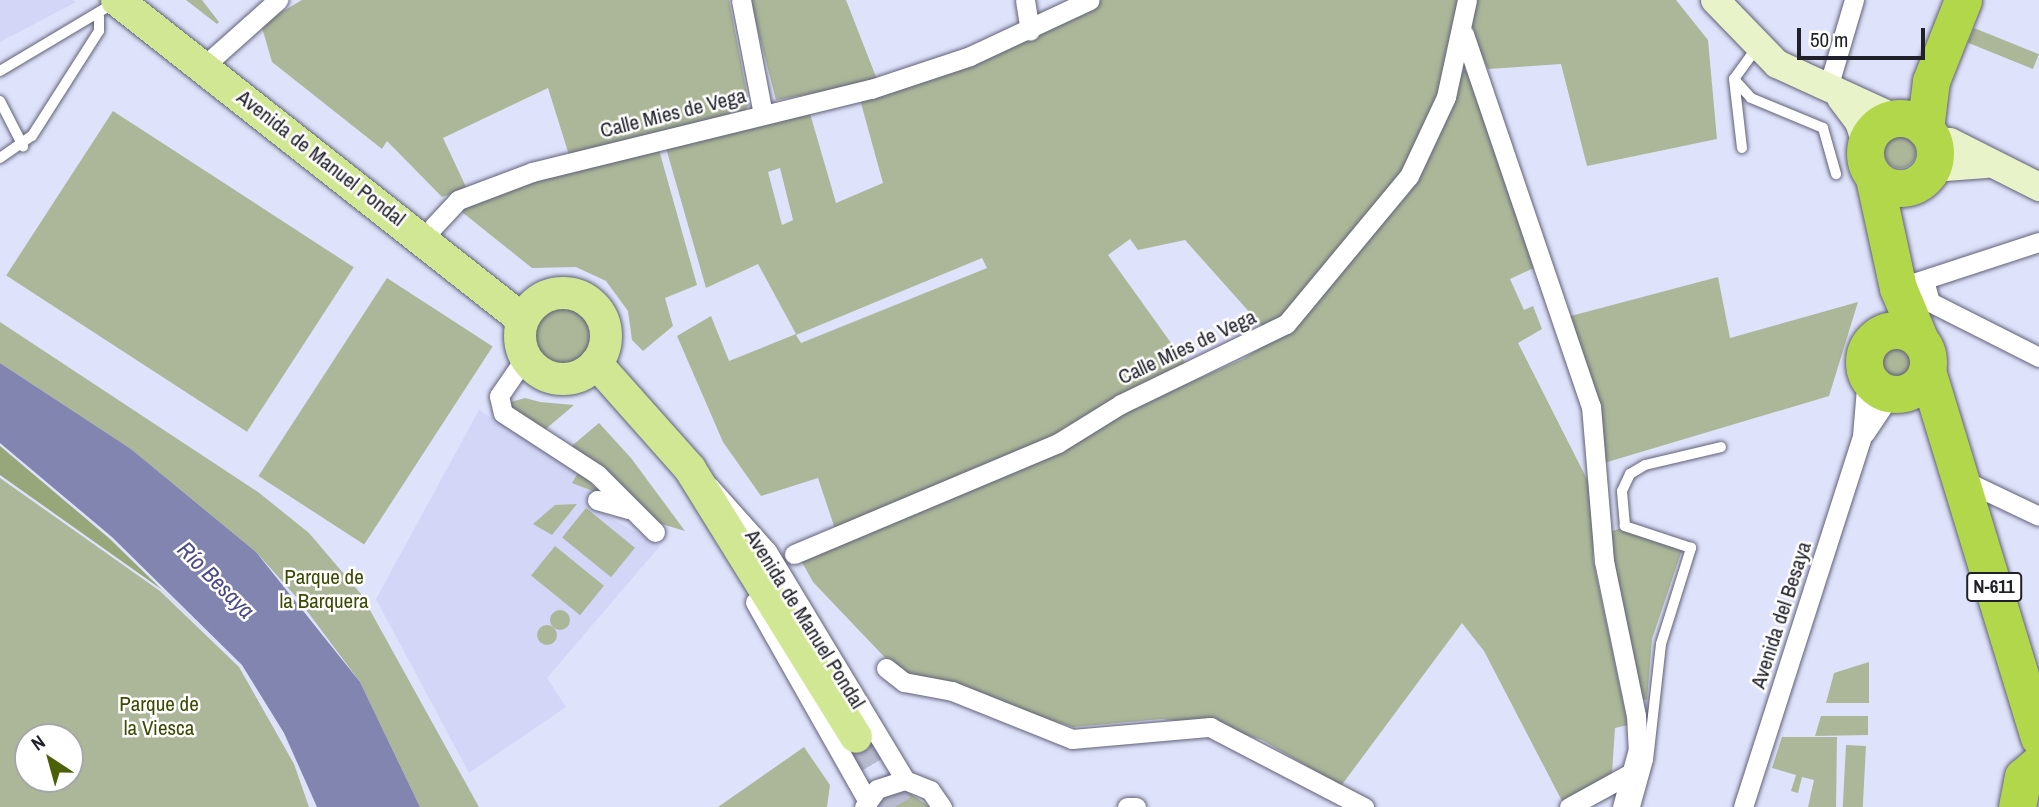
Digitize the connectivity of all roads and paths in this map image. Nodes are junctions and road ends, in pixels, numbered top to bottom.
1 (140, 0) edge
2 (278, 0) edge
3 (741, 0) edge
4 (1024, 0) edge
5 (1090, 0) edge
6 (1467, 0) edge
7 (1715, 0) edge
8 (1854, 0) edge
9 (1963, 0) edge
10 (111, 6) edge
11 (1030, 31) junction
12 (1464, 34) junction
13 (1757, 46) junction
14 (214, 57) junction
15 (0, 71) edge
16 (1734, 79) junction
17 (1834, 95) junction
18 (0, 101) edge
19 (763, 114) junction
20 (1917, 135) junction
21 (23, 146) junction
22 (1742, 148) dead end
23 (0, 158) edge
24 (1879, 170) junction
25 (1836, 174) dead end
26 (2039, 187) edge
27 (433, 227) junction
28 (2039, 242) edge
29 (1911, 284) junction
30 (528, 311) junction
31 (2039, 357) edge
32 (525, 358) junction
33 (596, 363) junction
34 (1902, 375) junction
35 (1862, 436) junction
36 (1721, 447) dead end
37 (690, 469) junction
38 (1959, 477) junction
39 (597, 500) dead end
40 (630, 510) junction
41 (2039, 516) edge
42 (1612, 524) junction
43 (655, 532) dead end
44 (794, 554) dead end
45 (886, 668) dead end
46 (856, 737) tunnel mouth
47 (2039, 737) edge
48 (2039, 763) edge
49 (1633, 772) junction
50 (905, 780) junction
51 (866, 804) edge
52 (942, 807) edge
53 (1364, 807) edge
54 (1569, 807) edge
55 (1622, 807) edge
56 (1635, 807) edge
57 (1743, 807) edge
58 (2017, 807) edge

1 - 14 main road, Avenida de Manuel Pondal
2 - 14 street
3 - 19 street
4 - 11 street
5 - 11 street, Calle Mies de Vega
6 - 12 street, Calle Mies de Vega
7 - 13 main road
8 - 17 street
9 - 20 highway
10 - 15 lane
10 - 21 lane
10 - 30 main road, Avenida de Manuel Pondal
11 - 19 street, Calle Mies de Vega
12 - 42 street, Calle Mies de Vega
12 - 44 street, Calle Mies de Vega
13 - 16 lane
13 - 17 main road
14 - 27 main road, Avenida de Manuel Pondal
16 - 22 lane
16 - 25 lane
17 - 20 main road
17 - 24 main road
18 - 21 lane
19 - 27 street, Calle Mies de Vega
20 - 24 highway
20 - 24 highway
20 - 26 main road
21 - 23 lane
24 - 29 highway, N-611
27 - 30 main road, Avenida de Manuel Pondal
28 - 29 street
29 - 31 street
29 - 34 highway, N-611
29 - 34 highway
30 - 32 main road
30 - 33 main road
32 - 33 main road
32 - 40 street
33 - 37 main road, Avenida de Manuel Pondal
34 - 35 street, Avenida del Besaya
34 - 35 street, Avenida del Besaya
34 - 38 highway, N-611
35 - 57 street, Avenida del Besaya
36 - 42 lane
37 - 46 main road, Avenida de Manuel Pondal
37 - 50 street, Avenida de Manuel Pondal
37 - 51 street, Avenida de Manuel Pondal
38 - 41 street
38 - 47 highway, N-611
39 - 40 street
40 - 43 street
42 - 49 street, Calle Mies de Vega
42 - 56 lane
45 - 53 street
48 - 58 highway
49 - 54 street
49 - 55 street, Calle Mies de Vega
50 - 51 street
50 - 52 street

